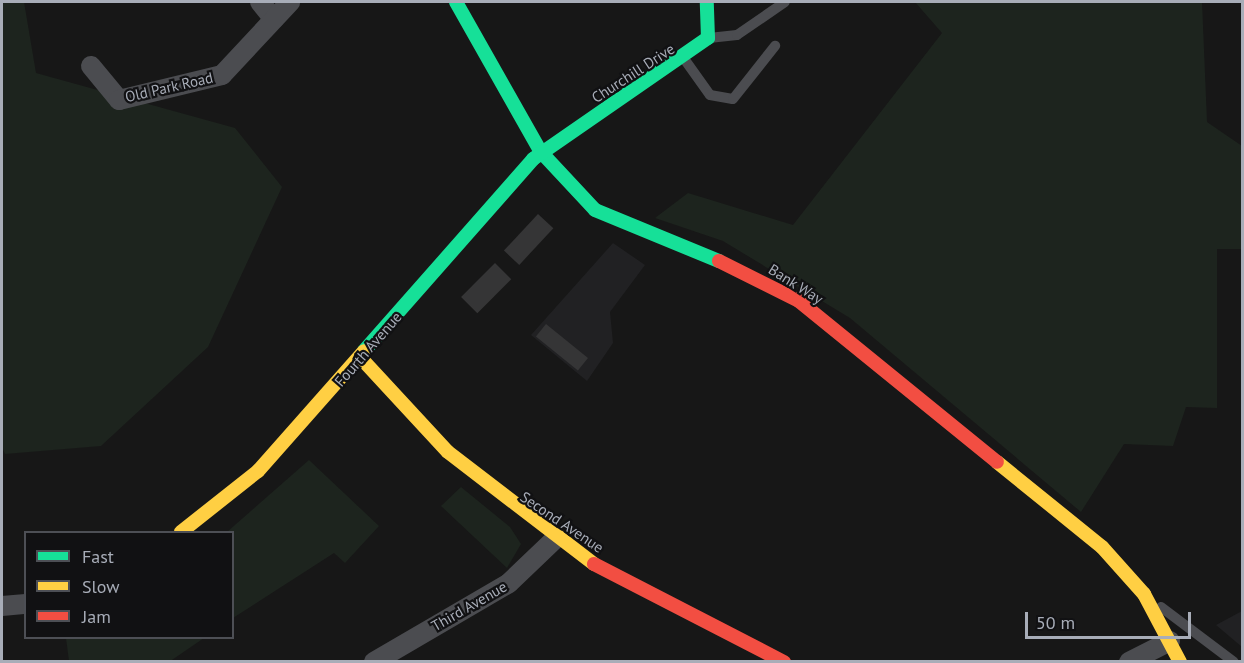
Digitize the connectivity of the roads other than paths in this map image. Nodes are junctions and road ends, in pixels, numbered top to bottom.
1 (260, 2) edge
2 (290, 2) edge
3 (456, 2) edge
4 (707, 2) edge
5 (785, 2) edge
6 (274, 19) junction
7 (708, 38) junction
8 (775, 46) dead end
9 (685, 59) junction
10 (91, 66) dead end
11 (541, 152) junction
12 (360, 357) junction
13 (182, 531) edge
14 (555, 539) junction
15 (1144, 594) junction
16 (24, 604) edge
17 (2, 606) edge
18 (1170, 641) junction
19 (374, 662) edge
20 (784, 662) edge
21 (1129, 662) edge
22 (1180, 662) edge
23 (1234, 662) edge

1 - 6 street
2 - 6 street, Old Park Road
3 - 11 street, Bank Way
4 - 7 street
5 - 7 lane
6 - 10 street, Old Park Road
7 - 9 street, Churchill Drive
8 - 9 lane
9 - 11 street, Churchill Drive
11 - 12 street, Fourth Avenue
11 - 15 street, Bank Way
12 - 13 street, Fourth Avenue
12 - 14 street, Second Avenue
14 - 19 street, Third Avenue
14 - 20 street, Second Avenue
15 - 18 street, Bank Way
15 - 23 lane
16 - 17 street
18 - 21 street
18 - 22 street, Bank Way

